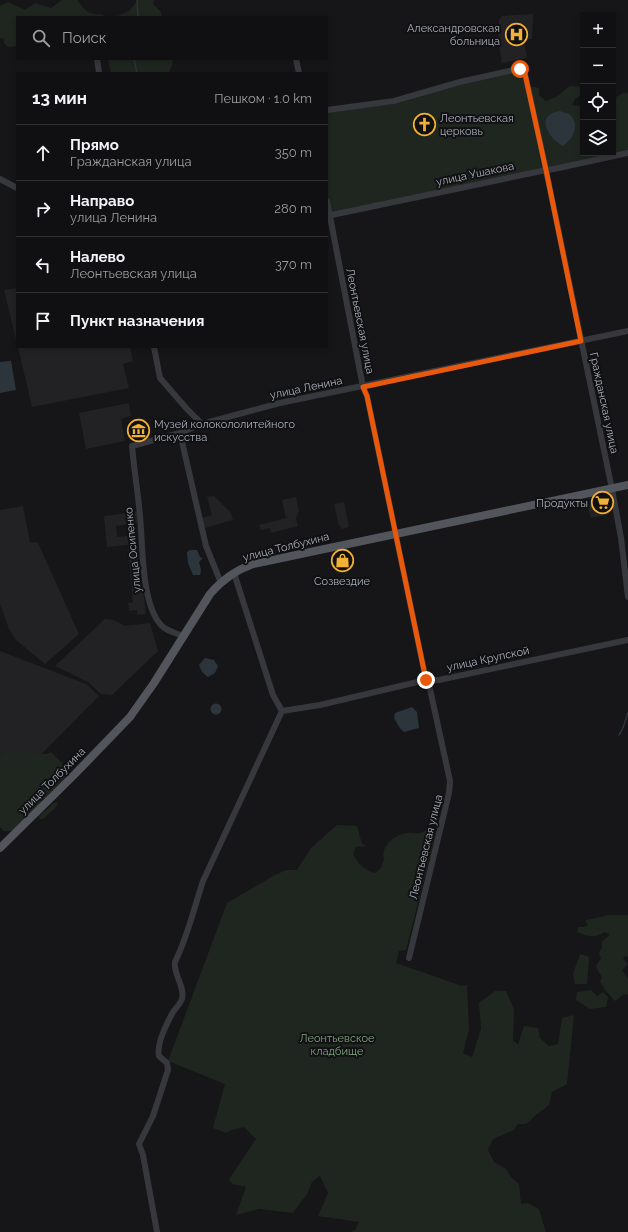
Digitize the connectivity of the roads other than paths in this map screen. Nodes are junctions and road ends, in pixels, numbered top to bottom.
1 (97, 60) edge
2 (296, 60) edge
3 (99, 72) edge
4 (299, 72) edge
5 (328, 110) edge
6 (628, 153) edge
7 (546, 170) junction
8 (1, 179) edge
9 (16, 187) edge
10 (328, 215) edge
11 (628, 331) edge
12 (581, 341) junction
13 (154, 348) edge
14 (363, 387) junction
15 (202, 424) junction
16 (180, 433) junction
17 (132, 446) joint
18 (628, 485) edge
19 (612, 489) junction
20 (396, 534) junction
21 (234, 573) junction
22 (221, 583) junction
23 (628, 597) edge
24 (183, 636) junction
25 (628, 640) edge
26 (426, 680) junction
27 (282, 711) junction
28 (0, 848) edge
29 (409, 958) dead end
30 (157, 1232) edge

1 - 3 street
2 - 4 street
5 - 7 street, Гражданская улица
6 - 7 street, улица Ушакова
7 - 10 street, улица Ушакова
7 - 12 street, Гражданская улица
8 - 9 street
10 - 14 street, Леонтьевская улица
11 - 12 street, улица Ленина
12 - 14 street, улица Ленина
12 - 19 street, Гражданская улица
13 - 15 street
14 - 15 street, улица Ленина
14 - 20 street, Леонтьевская улица
15 - 16 street, улица Ленина
16 - 17 street, улица Ленина
16 - 22 street
17 - 24 street, улица Осипенко
18 - 19 main road, улица Толбухина
19 - 20 main road, улица Толбухина
19 - 23 street, Гражданская улица
20 - 21 main road, улица Толбухина
20 - 26 street, Леонтьевская улица
21 - 22 main road, улица Толбухина
21 - 27 street
22 - 24 main road, улица Толбухина
24 - 28 main road, улица Толбухина
25 - 26 street, улица Крупской
26 - 27 street, улица Крупской
26 - 29 street, Леонтьевская улица
27 - 30 street

